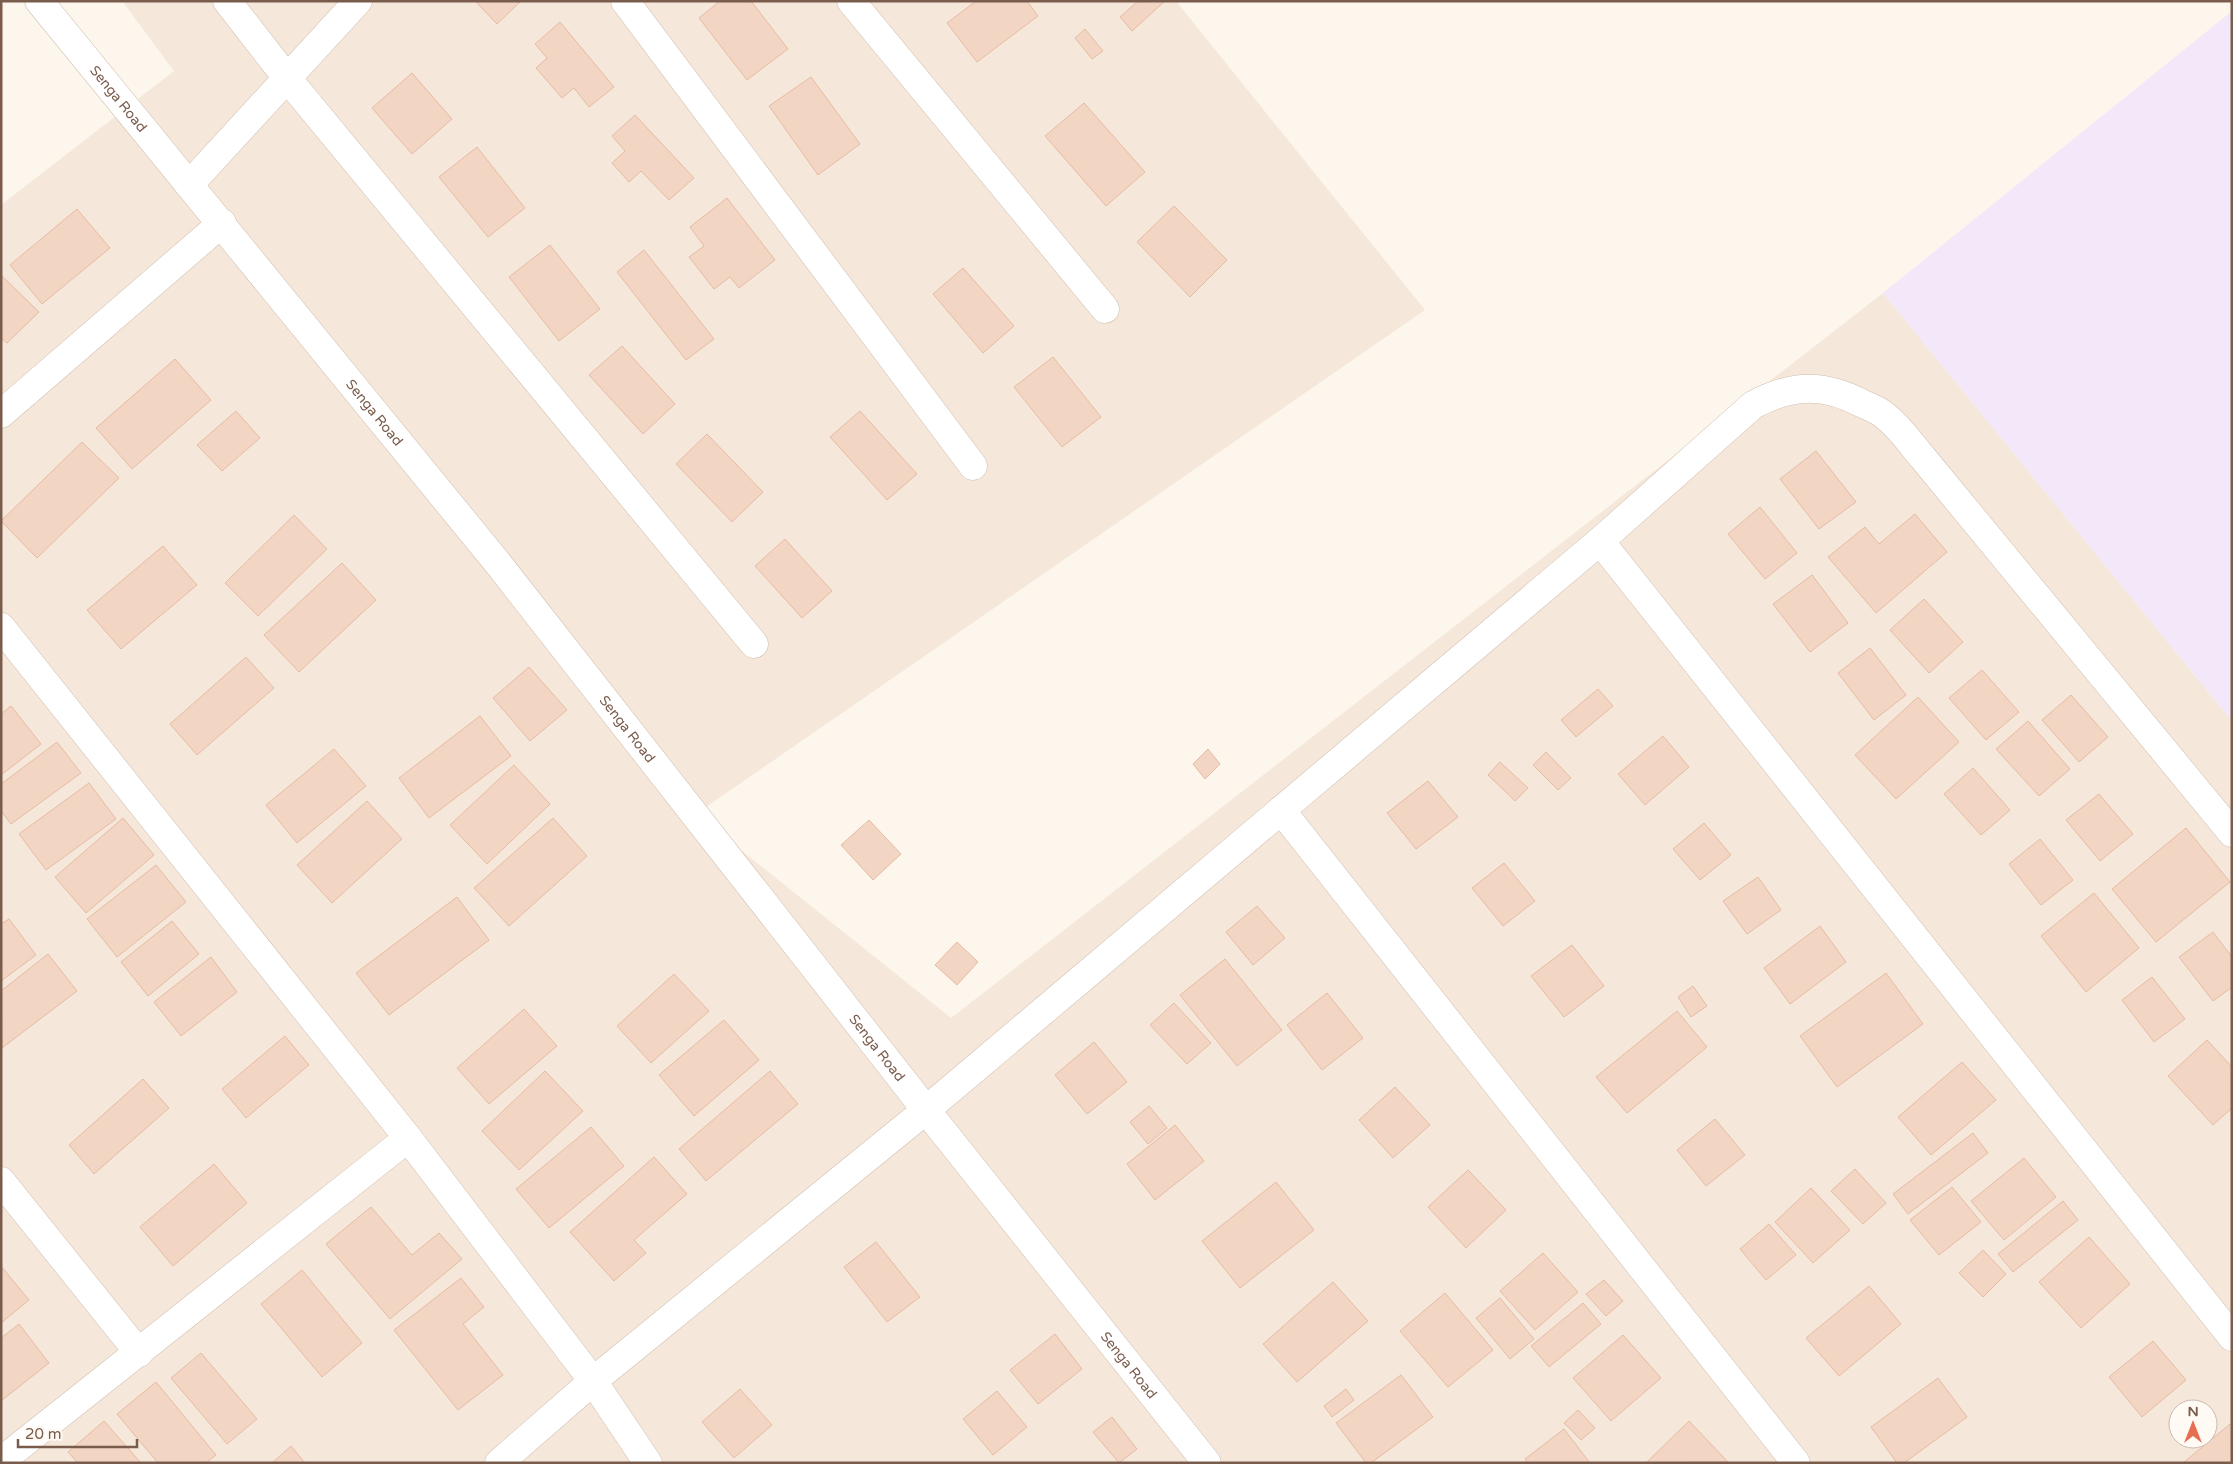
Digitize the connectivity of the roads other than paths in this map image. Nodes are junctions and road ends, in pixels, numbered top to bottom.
1 (39, 1) edge
2 (227, 1) edge
3 (358, 1) edge
4 (626, 1) edge
5 (851, 1) edge
6 (287, 78) junction
7 (189, 185) junction
8 (222, 224) junction
9 (1105, 309) dead end
10 (1, 414) edge
11 (973, 466) dead end
12 (1600, 541) junction
13 (1, 627) edge
14 (754, 644) dead end
15 (1281, 810) junction
16 (2232, 833) edge
17 (926, 1110) junction
18 (408, 1138) junction
19 (1, 1181) edge
20 (2232, 1337) edge
21 (139, 1353) junction
22 (593, 1381) junction
23 (1, 1461) edge
24 (499, 1463) edge
25 (648, 1463) edge
26 (1208, 1463) edge
27 (1796, 1463) edge

1 - 7 street, Senga Road
2 - 6 street
3 - 6 street
4 - 11 street
5 - 9 street
6 - 7 street
6 - 14 street
7 - 8 street, Senga Road
8 - 10 street
8 - 17 street, Senga Road
12 - 15 street
12 - 16 street
12 - 20 street
13 - 18 street
15 - 17 street
15 - 27 street
17 - 22 street
17 - 26 street, Senga Road
18 - 21 street
18 - 22 street
19 - 21 street
21 - 23 street
22 - 24 street
22 - 25 street

